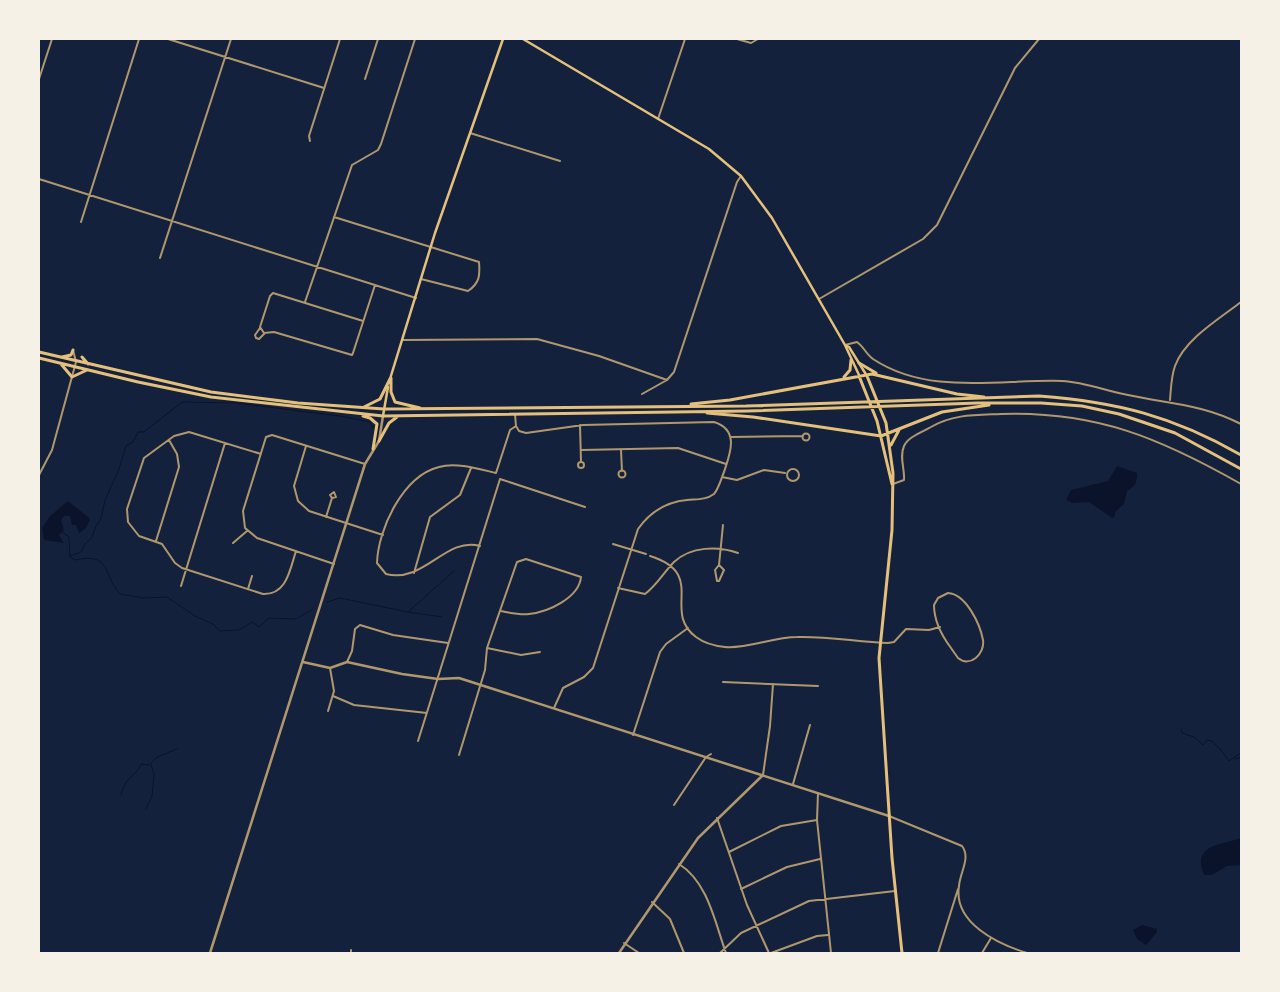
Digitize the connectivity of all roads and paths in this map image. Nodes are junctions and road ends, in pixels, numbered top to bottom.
1 (52, 39) edge
2 (139, 39) edge
3 (168, 39) edge
4 (231, 39) edge
5 (340, 39) edge
6 (378, 39) edge
7 (415, 39) edge
8 (503, 39) edge
9 (524, 39) edge
10 (685, 39) edge
11 (737, 39) edge
12 (758, 39) edge
13 (1039, 39) edge
14 (225, 56) junction
15 (39, 79) edge
16 (365, 79) dead end
17 (324, 88) junction
18 (658, 119) junction
19 (470, 133) junction
20 (310, 141) dead end
21 (560, 161) dead end
22 (741, 176) junction
23 (39, 178) edge
24 (89, 195) junction
25 (334, 217) junction
26 (172, 221) junction
27 (81, 222) dead end
28 (431, 248) junction
29 (160, 258) dead end
30 (317, 267) junction
31 (421, 279) junction
32 (375, 285) junction
33 (416, 298) junction
34 (819, 299) junction
35 (1241, 302) edge
36 (305, 303) junction
37 (363, 321) junction
38 (260, 329) junction
39 (265, 333) junction
40 (403, 340) junction
41 (846, 345) junction
42 (73, 350) joint
43 (39, 352) edge
44 (58, 357) junction
45 (82, 357) dead end
46 (39, 358) edge
47 (851, 360) junction
48 (76, 362) junction
49 (61, 363) junction
50 (859, 363) junction
51 (88, 365) junction
52 (74, 367) junction
53 (88, 370) junction
54 (859, 375) junction
55 (867, 376) junction
56 (884, 376) junction
57 (72, 377) junction
58 (391, 378) junction
59 (843, 378) junction
60 (667, 380) junction
61 (642, 394) dead end
62 (990, 398) junction
63 (1170, 401) junction
64 (1002, 403) junction
65 (671, 406) junction
66 (361, 408) junction
67 (384, 409) junction
68 (428, 410) junction
69 (348, 412) junction
70 (704, 412) junction
71 (515, 414) junction
72 (383, 416) junction
73 (404, 416) junction
74 (1241, 424) edge
75 (580, 425) junction
76 (516, 426) junction
77 (900, 429) junction
78 (888, 434) junction
79 (872, 435) junction
80 (803, 436) dead end
81 (881, 436) junction
82 (731, 437) junction
83 (169, 440) junction
84 (379, 441) junction
85 (883, 442) junction
86 (225, 443) junction
87 (891, 445) junction
88 (306, 446) junction
89 (373, 449) junction
90 (581, 450) junction
91 (621, 450) junction
92 (261, 454) junction
93 (1241, 455) edge
94 (582, 462) dead end
95 (365, 464) junction
96 (726, 465) junction
97 (472, 468) junction
98 (1241, 468) edge
99 (622, 471) dead end
100 (496, 473) junction
101 (785, 473) junction
102 (39, 475) edge
103 (722, 477) junction
104 (500, 479) junction
105 (892, 484) junction
106 (1241, 484) edge
107 (332, 498) dead end
108 (585, 507) dead end
109 (326, 517) junction
110 (347, 523) junction
111 (723, 525) dead end
112 (247, 532) junction
113 (383, 535) junction
114 (156, 542) junction
115 (233, 543) dead end
116 (613, 544) dead end
117 (480, 546) junction
118 (721, 547) junction
119 (630, 549) junction
120 (296, 551) junction
121 (738, 553) dead end
122 (646, 554) dead end
123 (650, 556) dead end
124 (334, 564) junction
125 (719, 565) junction
126 (671, 566) junction
127 (185, 570) junction
128 (414, 572) junction
129 (252, 576) dead end
130 (181, 586) dead end
131 (618, 588) junction
132 (248, 589) junction
133 (501, 611) junction
134 (940, 627) junction
135 (688, 628) junction
136 (449, 643) junction
137 (880, 643) junction
138 (487, 648) junction
139 (540, 652) dead end
140 (303, 662) junction
141 (348, 662) junction
142 (330, 668) junction
143 (438, 679) junction
144 (723, 682) dead end
145 (481, 684) junction
146 (772, 684) junction
147 (818, 686) dead end
148 (333, 696) junction
149 (554, 708) junction
150 (328, 711) dead end
151 (427, 713) junction
152 (810, 725) dead end
153 (633, 735) junction
154 (418, 741) dead end
155 (711, 754) dead end
156 (459, 755) dead end
157 (706, 757) junction
158 (763, 775) junction
159 (793, 784) junction
160 (818, 793) junction
161 (674, 805) dead end
162 (889, 816) junction
163 (717, 818) junction
164 (817, 820) junction
165 (729, 852) junction
166 (820, 859) junction
167 (679, 864) junction
168 (958, 887) junction
169 (741, 889) junction
170 (895, 891) junction
171 (824, 897) junction
172 (652, 902) junction
173 (756, 926) junction
174 (828, 935) junction
175 (991, 938) junction
176 (624, 943) junction
177 (724, 949) junction
178 (210, 953) edge
179 (619, 953) edge
180 (639, 953) edge
181 (684, 953) edge
182 (720, 953) edge
183 (726, 953) edge
184 (770, 953) edge
185 (831, 953) edge
186 (902, 953) edge
187 (938, 953) edge
188 (982, 953) edge
189 (1027, 953) edge

1 - 15 street
2 - 24 street
3 - 14 street
4 - 14 street
5 - 17 street
6 - 16 street
7 - 25 street
8 - 19 main road
9 - 18 main road
10 - 18 street
11 - 12 street
13 - 34 street
14 - 17 street
14 - 26 street
17 - 20 street
18 - 22 main road
19 - 21 street
19 - 28 main road
22 - 34 main road
22 - 60 street
23 - 24 street
24 - 26 street
24 - 27 street
25 - 28 street
25 - 30 street
26 - 29 street
26 - 30 street
28 - 31 main road
28 - 31 street
30 - 32 street
30 - 36 street
31 - 33 main road
32 - 33 street
32 - 37 street
33 - 40 main road
34 - 41 main road
35 - 63 street
36 - 37 street
36 - 38 street
37 - 39 street
38 - 39 street
38 - 39 street
40 - 58 main road
40 - 60 street
41 - 47 main road
41 - 50 main road
41 - 63 street
42 - 44 highway
42 - 48 street
43 - 44 highway
44 - 48 highway
45 - 51 highway
46 - 49 highway
47 - 54 main road
47 - 59 highway
48 - 51 highway
48 - 52 street
49 - 52 highway
49 - 57 highway
50 - 55 main road
50 - 56 highway
51 - 66 highway
52 - 53 highway
52 - 57 street
53 - 57 highway
53 - 69 highway
54 - 55 highway
54 - 59 highway
54 - 81 highway
55 - 56 highway
55 - 78 highway
56 - 62 highway
57 - 102 street
58 - 66 highway
58 - 67 main road
58 - 68 highway
59 - 65 highway
60 - 61 street
62 - 65 highway
62 - 93 highway
63 - 74 street
64 - 70 highway
64 - 77 highway
64 - 98 highway
65 - 68 highway
66 - 67 highway
67 - 68 highway
67 - 72 main road
69 - 72 highway
69 - 89 highway
70 - 71 highway
70 - 79 highway
71 - 73 highway
71 - 76 street
72 - 73 highway
72 - 84 street
73 - 84 highway
75 - 76 street
75 - 82 street
75 - 90 street
76 - 100 street
77 - 78 highway
77 - 87 highway
78 - 81 highway
78 - 87 highway
79 - 81 highway
79 - 85 highway
80 - 82 street
81 - 85 highway
82 - 96 street
83 - 86 street
83 - 114 street
83 - 114 street
84 - 89 street
85 - 105 highway
86 - 92 street
86 - 127 street
87 - 105 highway
88 - 92 street
88 - 95 street
88 - 109 street
89 - 95 street
90 - 91 street
90 - 94 street
91 - 96 street
91 - 99 street
92 - 112 street
95 - 110 street
96 - 103 street
97 - 100 street
97 - 113 street
97 - 128 street
100 - 104 street
101 - 101 street
101 - 103 street
103 - 119 street
104 - 108 street
104 - 117 street
105 - 106 street
105 - 137 highway
107 - 109 street
109 - 110 street
110 - 113 street
110 - 124 street
111 - 118 street
112 - 115 street
112 - 120 street
113 - 128 street
114 - 127 street
116 - 119 street
117 - 128 street
117 - 136 street
118 - 121 street
118 - 125 street
118 - 126 street
119 - 122 street
119 - 131 street
120 - 124 street
120 - 132 street
123 - 126 street
124 - 140 street
125 - 125 street
126 - 131 street
126 - 135 street
127 - 130 street
127 - 132 street
129 - 132 street
131 - 149 street
133 - 133 street
133 - 138 street
134 - 134 street
134 - 137 street
135 - 137 street
135 - 153 street
136 - 141 street
136 - 143 street
137 - 162 highway
138 - 139 street
138 - 145 street
140 - 142 street
140 - 178 street
141 - 142 street
141 - 143 street
142 - 148 street
143 - 145 street
143 - 151 street
144 - 146 street
145 - 149 street
145 - 156 street
146 - 147 street
146 - 158 street
148 - 150 street
148 - 151 street
149 - 153 street
151 - 154 street
152 - 159 street
153 - 157 street
155 - 157 street
157 - 158 street
157 - 161 street
158 - 159 street
158 - 163 street
159 - 160 street
160 - 162 street
160 - 164 street
162 - 168 street
162 - 170 highway
163 - 165 street
163 - 167 street
164 - 165 street
164 - 166 street
165 - 169 street
166 - 169 street
166 - 171 street
167 - 172 street
167 - 177 street
168 - 175 street
168 - 187 street
169 - 173 street
170 - 171 street
170 - 186 highway
171 - 173 street
171 - 174 street
172 - 176 street
172 - 181 street
173 - 177 street
173 - 184 street
174 - 184 street
174 - 185 street
175 - 188 street
175 - 189 street
176 - 179 street
176 - 180 street
177 - 182 street
177 - 183 street

